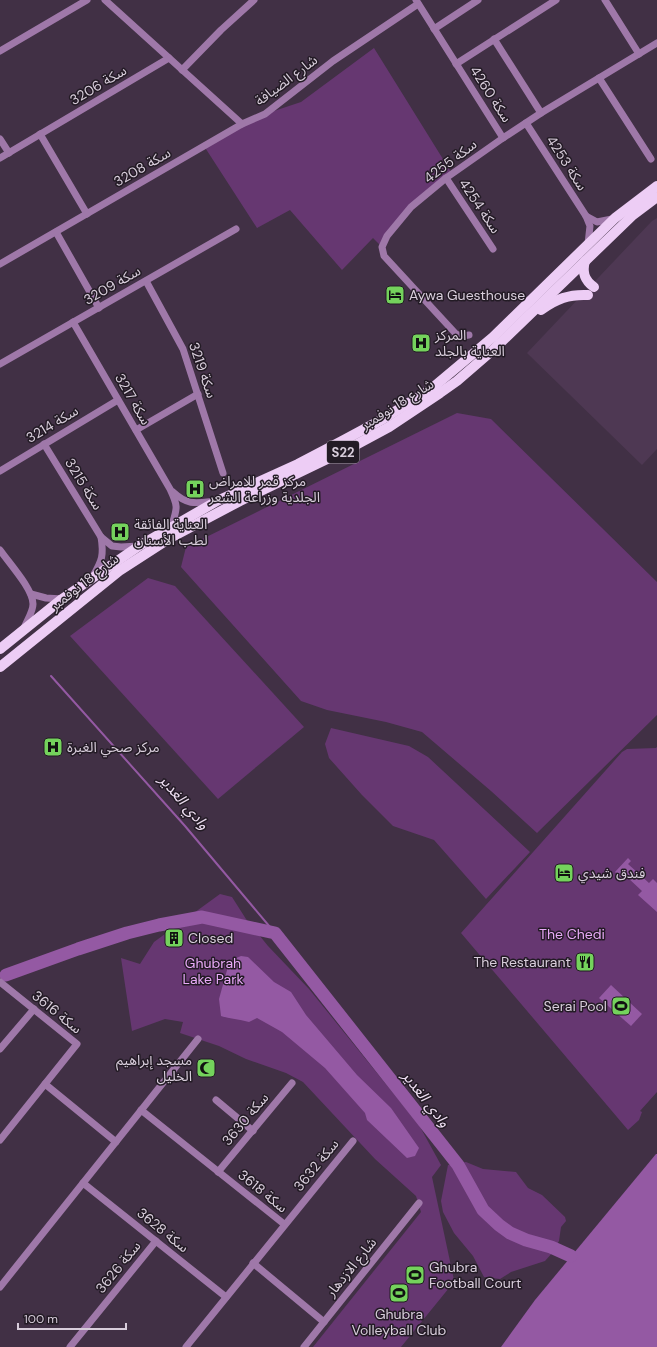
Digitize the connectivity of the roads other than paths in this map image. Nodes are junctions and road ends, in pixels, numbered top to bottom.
1 (87, 0) edge
2 (105, 0) edge
3 (254, 0) edge
4 (478, 0) edge
5 (556, 0) edge
6 (605, 0) edge
7 (417, 2) edge
8 (434, 29) junction
9 (494, 39) junction
10 (657, 43) edge
11 (0, 51) edge
12 (639, 54) junction
13 (169, 58) junction
14 (456, 64) junction
15 (182, 70) junction
16 (599, 78) junction
17 (541, 113) junction
18 (242, 124) junction
19 (526, 124) junction
20 (40, 134) junction
21 (0, 138) edge
22 (503, 138) junction
23 (9, 153) junction
24 (0, 158) edge
25 (651, 159) dead end
26 (446, 178) junction
27 (657, 186) edge
28 (657, 197) edge
29 (87, 214) junction
30 (586, 216) junction
31 (615, 218) junction
32 (236, 229) dead end
33 (56, 232) junction
34 (588, 244) junction
35 (493, 249) dead end
36 (585, 261) junction
37 (0, 264) edge
38 (146, 281) junction
39 (98, 308) junction
40 (73, 322) junction
41 (512, 332) junction
42 (469, 335) dead end
43 (0, 364) edge
44 (198, 394) junction
45 (118, 400) junction
46 (136, 430) junction
47 (44, 444) junction
48 (0, 471) edge
49 (223, 473) dead end
50 (170, 489) junction
51 (217, 501) junction
52 (171, 528) junction
53 (101, 537) junction
54 (140, 546) junction
55 (0, 550) edge
56 (93, 577) junction
57 (31, 594) junction
58 (62, 599) junction
59 (22, 631) junction
60 (0, 649) edge
61 (0, 667) edge
62 (0, 982) edge
63 (34, 1009) junction
64 (198, 1039) dead end
65 (0, 1050) edge
66 (292, 1083) dead end
67 (45, 1084) junction
68 (216, 1100) dead end
69 (141, 1110) junction
70 (252, 1131) junction
71 (0, 1140) edge
72 (353, 1141) dead end
73 (116, 1142) junction
74 (218, 1172) junction
75 (83, 1183) junction
76 (419, 1203) dead end
77 (284, 1224) junction
78 (156, 1241) junction
79 (253, 1263) junction
80 (0, 1287) edge
81 (226, 1297) junction
82 (324, 1322) junction
83 (70, 1347) edge
84 (186, 1347) edge
85 (304, 1347) edge

1 - 11 street
2 - 13 street
3 - 15 street
4 - 8 street
5 - 9 street, سكة 4260
6 - 12 street
7 - 8 street, سكة 4260
7 - 18 street, شارع الضيافة
8 - 14 street, سكة 4260
9 - 14 street, سكة 4260
9 - 17 street
10 - 12 street, سكة 4255
12 - 16 street, سكة 4255
13 - 15 street
13 - 20 street, سكة 3206
14 - 22 street, سكة 4260
15 - 18 street
16 - 17 street, سكة 4255
16 - 25 street
17 - 19 street, سكة 4255
18 - 29 street, سكة 3208
19 - 22 street, سكة 4255
19 - 30 street, سكة 4253
20 - 23 street, سكة 3206
20 - 29 street
21 - 23 street
22 - 26 street, سكة 4255
23 - 24 street, سكة 3206
26 - 35 street, سكة 4254
26 - 42 street, سكة 4255
27 - 31 main road, شارع 18 نوفمبر / S22
28 - 36 main road, شارع 18 نوفمبر / S22
29 - 33 street, سكة 3208
30 - 31 street
30 - 34 street, سكة 4253
31 - 34 main road, شارع 18 نوفمبر / S22
32 - 38 street, سكة 3209
33 - 37 street, سكة 3208
33 - 39 street
34 - 51 main road, شارع 18 نوفمبر / S22
36 - 41 main road, شارع 18 نوفمبر / S22
36 - 41 main road
38 - 39 street, سكة 3209
38 - 44 street, سكة 3219
39 - 40 street, سكة 3209
40 - 43 street, سكة 3209
40 - 45 street, سكة 3217
41 - 61 main road, شارع 18 نوفمبر / S22
44 - 46 street
44 - 49 street, سكة 3219
45 - 46 street, سكة 3217
45 - 47 street, سكة 3214
46 - 50 street, سكة 3217
47 - 48 street, سكة 3214
47 - 53 street, سكة 3215
50 - 51 street, سكة 3217
50 - 52 street, سكة 3217
51 - 52 main road, شارع 18 نوفمبر / S22
52 - 54 main road, شارع 18 نوفمبر / S22
53 - 54 street, سكة 3215
53 - 56 street, سكة 3215
54 - 56 main road, شارع 18 نوفمبر / S22
55 - 57 street
56 - 58 main road, شارع 18 نوفمبر / S22
57 - 58 street
57 - 59 street
58 - 59 main road, شارع 18 نوفمبر / S22
59 - 60 main road, شارع 18 نوفمبر / S22
62 - 63 street, سكة 3616
63 - 65 street
63 - 67 street, سكة 3616
64 - 69 street
66 - 70 street, سكة 3630
67 - 71 street, سكة 3616
67 - 73 street
68 - 70 street
69 - 73 street
69 - 74 street, سكة 3618
70 - 74 street, سكة 3630
72 - 77 street, سكة 3632
73 - 75 street
74 - 77 street, سكة 3618
75 - 78 street, سكة 3628
75 - 80 street
76 - 82 street, شارع الازدهار
77 - 79 street, سكة 3618
78 - 81 street, سكة 3628
78 - 83 street, سكة 3626
79 - 81 street, سكة 3618
79 - 82 street
81 - 84 street, سكة 3618
82 - 85 street, شارع الازدهار

